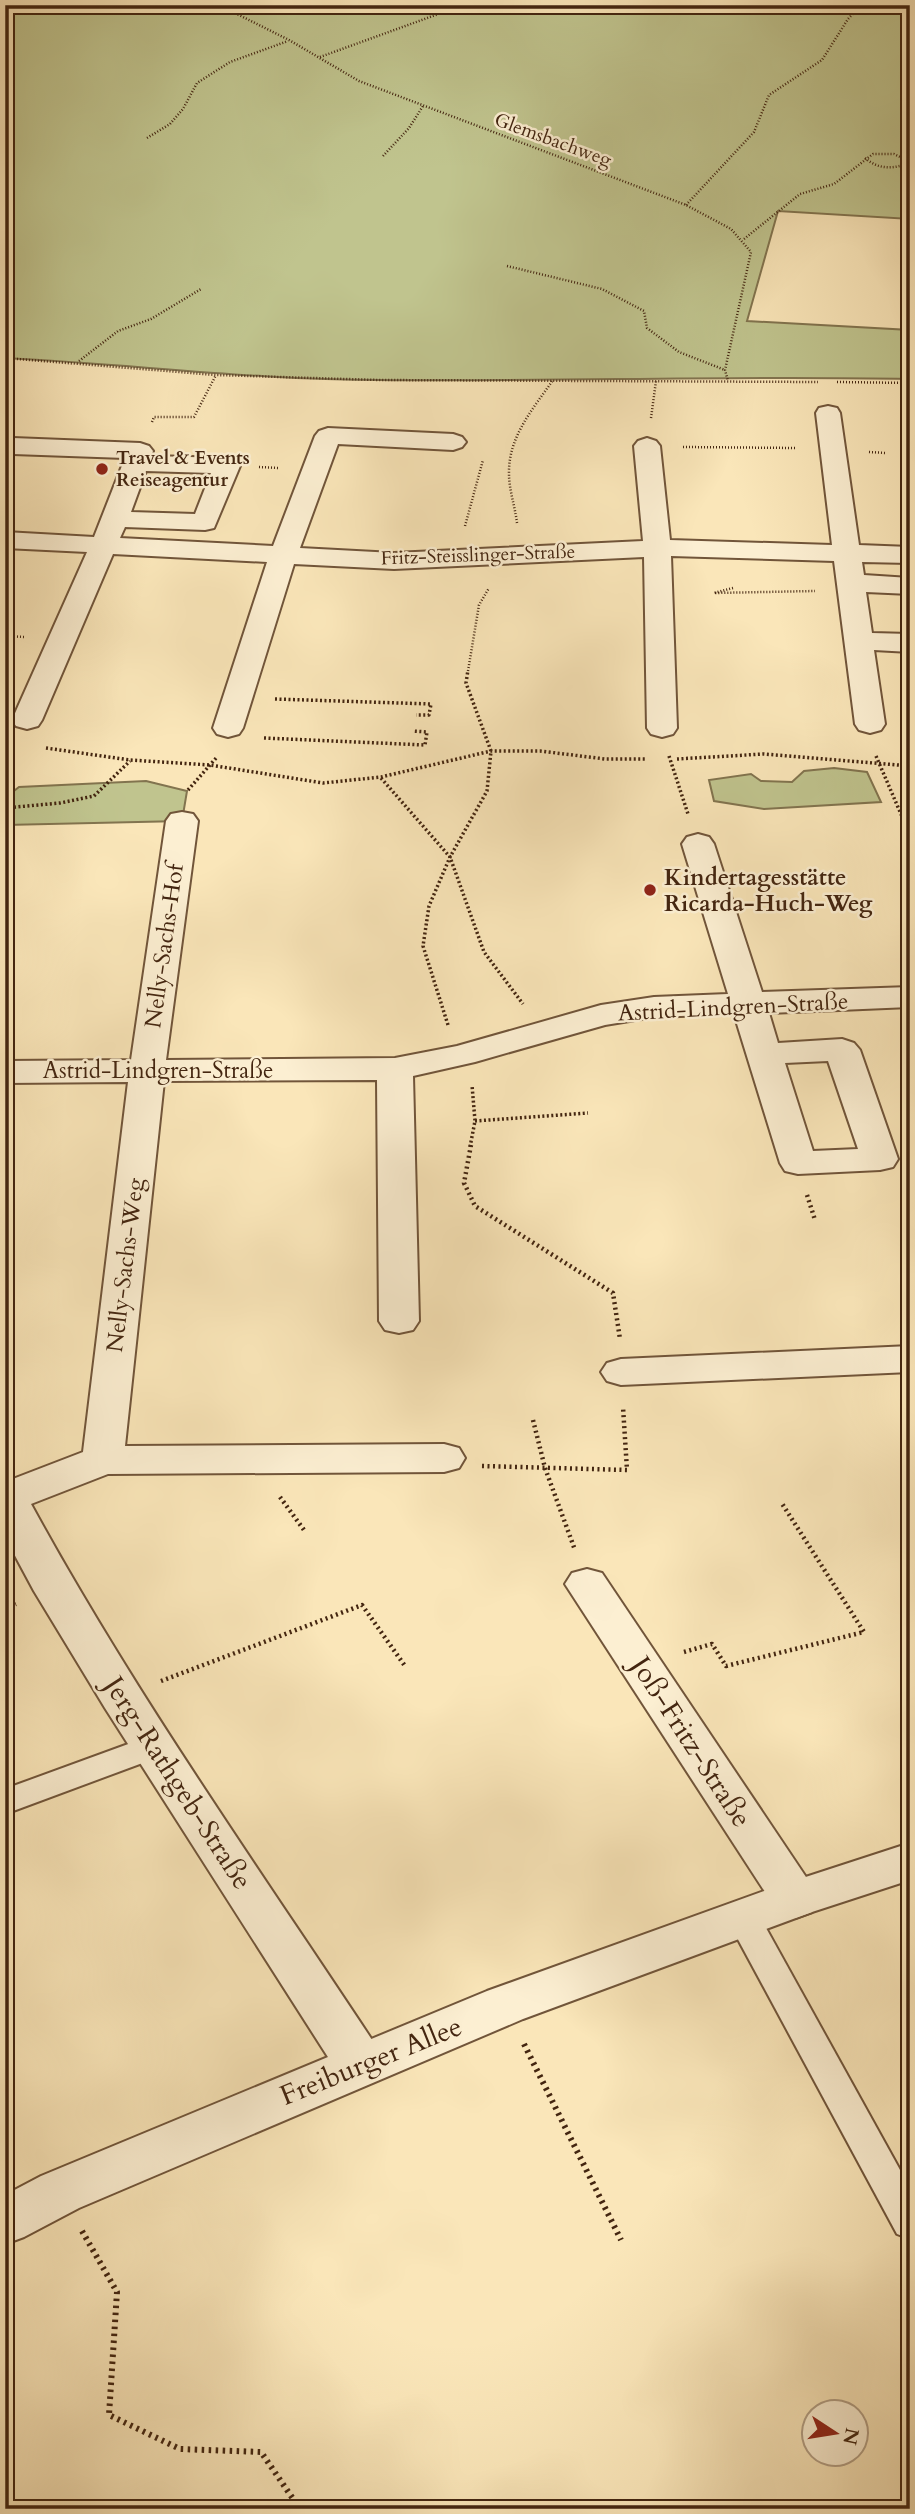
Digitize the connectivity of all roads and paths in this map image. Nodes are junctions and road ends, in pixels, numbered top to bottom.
1 (219, 5) edge
2 (463, 5) edge
3 (861, 5) edge
4 (289, 40) junction
5 (320, 57) junction
6 (423, 106) junction
7 (147, 138) dead end
8 (383, 156) dead end
9 (866, 158) junction
10 (910, 163) edge
11 (686, 205) junction
12 (744, 239) junction
13 (508, 267) dead end
14 (201, 289) dead end
15 (5, 358) edge
16 (78, 362) junction
17 (725, 370) junction
18 (216, 375) junction
19 (553, 380) junction
20 (828, 413) dead end
21 (453, 442) joint
22 (13, 446) dead end
23 (647, 446) joint
24 (797, 448) dead end
25 (139, 457) junction
26 (227, 466) junction
27 (316, 469) junction
28 (110, 531) junction
29 (5, 540) edge
30 (657, 548) junction
31 (286, 553) junction
32 (849, 553) junction
33 (508, 554) junction
34 (910, 555) edge
35 (457, 557) junction
36 (910, 586) edge
37 (853, 587) junction
38 (733, 588) dead end
39 (859, 641) junction
40 (910, 643) edge
41 (237, 697) junction
42 (416, 715) dead end
43 (27, 720) dead end
44 (870, 724) dead end
45 (662, 728) dead end
46 (413, 731) dead end
47 (240, 732) joint
48 (38, 747) dead end
49 (491, 751) junction
50 (130, 760) junction
51 (670, 760) junction
52 (878, 765) junction
53 (910, 766) edge
54 (381, 778) junction
55 (5, 807) edge
56 (182, 821) dead end
57 (910, 835) edge
58 (698, 844) joint
59 (450, 857) junction
60 (910, 997) edge
61 (749, 1003) junction
62 (545, 1032) junction
63 (764, 1054) dead end
64 (463, 1055) junction
65 (395, 1069) junction
66 (147, 1070) junction
67 (5, 1072) edge
68 (588, 1113) dead end
69 (475, 1121) junction
70 (399, 1321) dead end
71 (910, 1359) edge
72 (621, 1372) junction
73 (533, 1420) dead end
74 (444, 1458) joint
75 (103, 1460) junction
76 (545, 1468) junction
77 (6, 1497) edge
78 (780, 1502) dead end
79 (587, 1584) joint
80 (712, 1644) dead end
81 (405, 1666) dead end
82 (121, 1696) junction
83 (153, 1747) junction
84 (5, 1801) edge
85 (910, 1861) edge
86 (795, 1899) junction
87 (744, 1919) junction
88 (505, 2006) junction
89 (360, 2064) junction
90 (60, 2192) junction
91 (5, 2221) edge
92 (910, 2223) edge
93 (621, 2239) dead end
94 (300, 2509) edge

1 - 4 path, Glemsbachweg
2 - 5 path
3 - 11 path
4 - 5 path, Glemsbachweg
4 - 7 path
5 - 6 path, Glemsbachweg
6 - 8 path
6 - 11 path, Glemsbachweg
9 - 10 path
9 - 10 path
9 - 12 path
11 - 12 path, Glemsbachweg
12 - 17 path
13 - 17 path
14 - 16 path
15 - 16 path
16 - 18 path
17 - 19 path
18 - 19 path
18 - 25 path
19 - 33 path
20 - 32 street
21 - 27 street
21 - 35 path
22 - 25 street
23 - 24 path
23 - 30 street
25 - 26 street
25 - 28 street
26 - 27 path
26 - 28 street
27 - 31 street
28 - 29 street, Fritz-Steisslinger-Straße
28 - 31 street, Fritz-Steisslinger-Straße
28 - 43 street
30 - 32 street, Fritz-Steisslinger-Straße
30 - 33 street, Fritz-Steisslinger-Straße
30 - 45 street
31 - 35 street, Fritz-Steisslinger-Straße
31 - 41 street
32 - 34 street, Fritz-Steisslinger-Straße
32 - 37 street
33 - 35 street, Fritz-Steisslinger-Straße
33 - 49 path
36 - 37 street
37 - 38 path
37 - 39 street
39 - 40 street
39 - 44 street
41 - 42 path
41 - 47 street
46 - 47 path
48 - 50 path
49 - 51 path
49 - 54 path
49 - 59 path
50 - 54 path
50 - 55 path
51 - 52 path
51 - 58 path
52 - 53 path
52 - 57 path
54 - 59 path
56 - 66 street, Nelly-Sachs-Hof
58 - 61 street
59 - 62 path
59 - 64 path
60 - 61 street, Astrid-Lindgren-Straße
61 - 62 street, Astrid-Lindgren-Straße
61 - 63 street
62 - 64 street, Astrid-Lindgren-Straße
64 - 65 street, Astrid-Lindgren-Straße
64 - 69 path
65 - 66 street, Astrid-Lindgren-Straße
65 - 70 street
66 - 67 street, Astrid-Lindgren-Straße
66 - 75 street, Nelly-Sachs-Weg
68 - 69 path
69 - 72 path
71 - 72 street
72 - 76 path
73 - 76 path
74 - 75 street
74 - 76 path
75 - 77 street
76 - 79 path
77 - 82 street, Jerg-Rathgeb-Straße
78 - 80 path
79 - 86 street, Joß-Fritz-Straße
81 - 82 path
82 - 83 street, Jerg-Rathgeb-Straße
83 - 84 lane
83 - 89 street, Jerg-Rathgeb-Straße
85 - 86 street, Freiburger Allee
86 - 87 street, Freiburger Allee
87 - 88 street, Freiburger Allee
87 - 92 lane
88 - 89 street, Freiburger Allee
88 - 93 path
89 - 90 street, Freiburger Allee
90 - 91 street, Freiburger Allee
90 - 94 path

